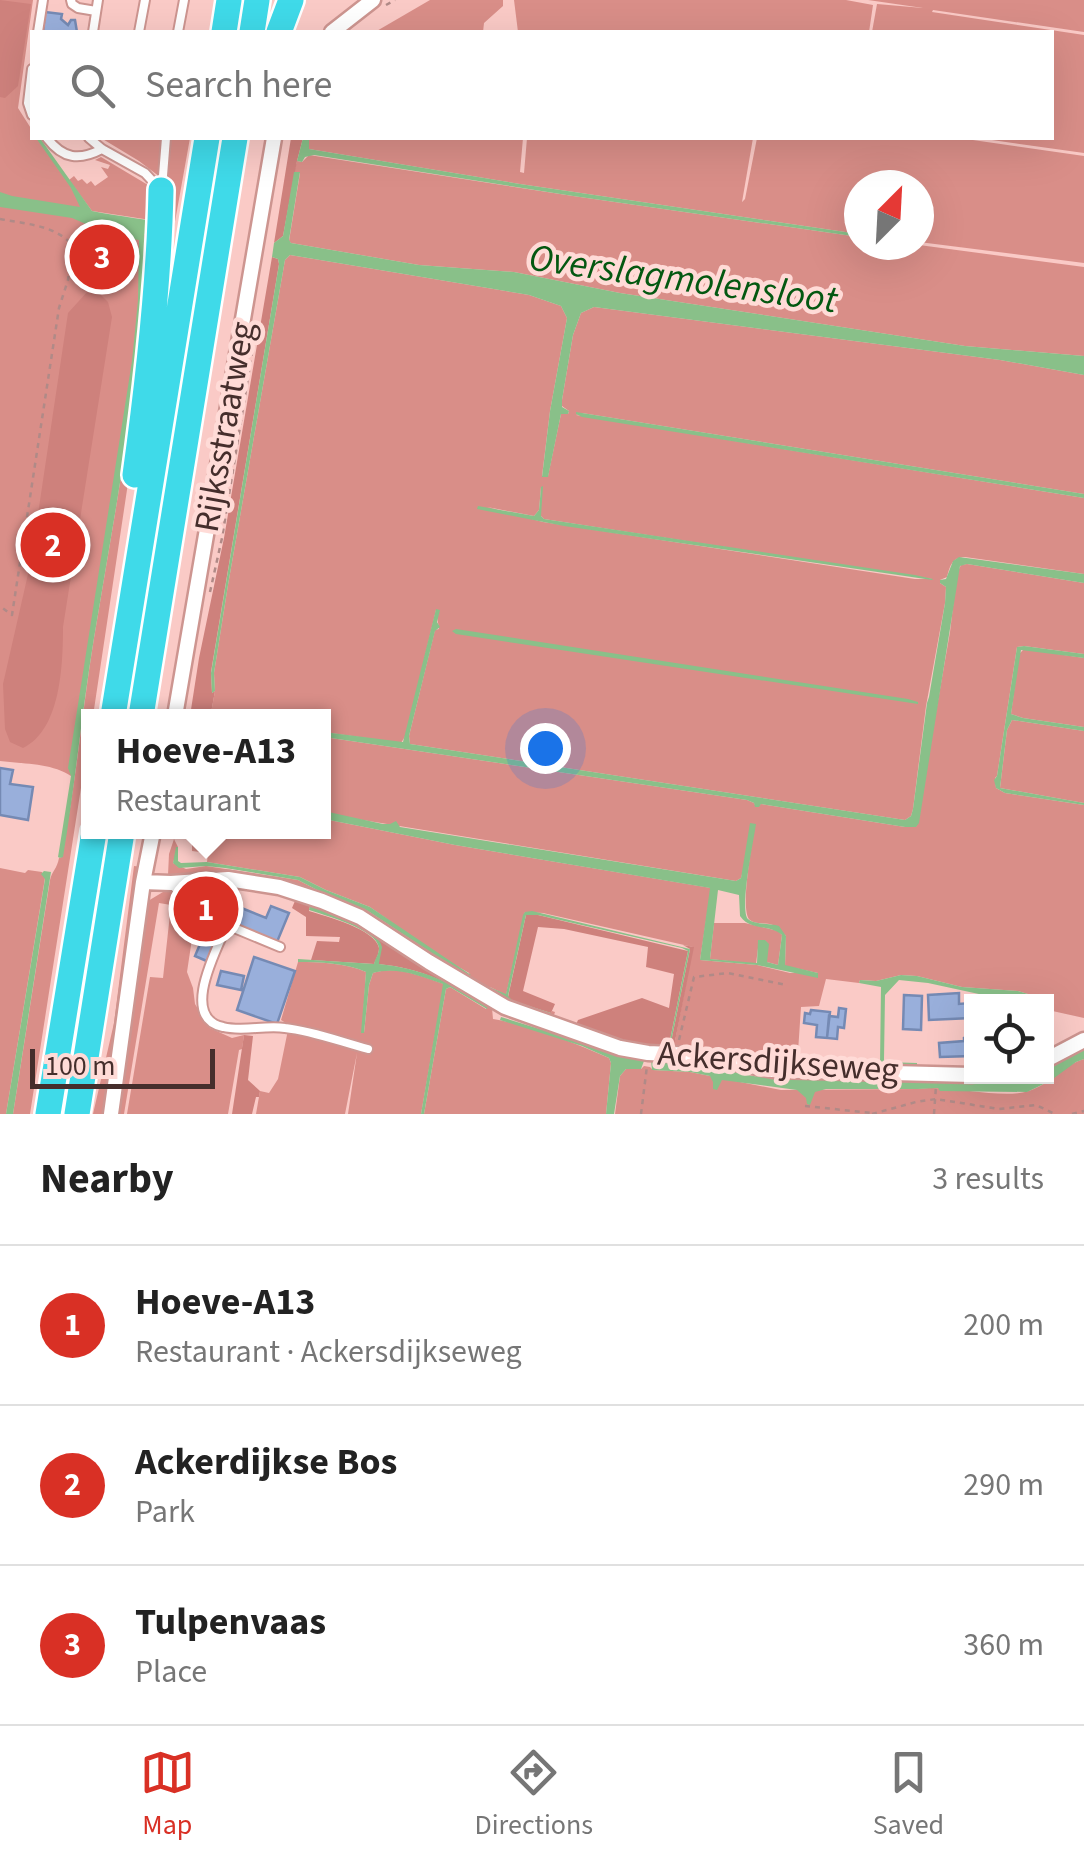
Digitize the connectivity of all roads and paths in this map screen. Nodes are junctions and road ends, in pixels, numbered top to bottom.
1 (43, 0) edge
2 (71, 0) edge
3 (98, 0) edge
4 (145, 0) edge
5 (184, 0) edge
6 (229, 0) edge
7 (257, 0) edge
8 (292, 0) edge
9 (373, 0) edge
10 (96, 11) junction
11 (38, 30) edge
12 (93, 30) edge
13 (139, 30) edge
14 (178, 30) edge
15 (224, 30) edge
16 (252, 30) edge
17 (280, 30) edge
18 (335, 30) edge
19 (49, 140) edge
20 (91, 140) edge
21 (166, 140) edge
22 (207, 140) edge
23 (235, 140) edge
24 (247, 140) edge
25 (274, 140) edge
26 (102, 149) junction
27 (229, 174) junction
28 (162, 190) junction
29 (0, 220) edge
30 (132, 600) junction
31 (0, 606) edge
32 (114, 709) edge
33 (142, 709) edge
34 (176, 709) edge
35 (93, 839) edge
36 (121, 839) edge
37 (152, 839) edge
38 (143, 882) junction
39 (171, 883) junction
40 (226, 925) junction
41 (280, 947) dead end
42 (786, 985) dead end
43 (1084, 1040) edge
44 (368, 1049) dead end
45 (676, 1054) junction
46 (1054, 1056) edge
47 (647, 1068) dead end
48 (964, 1075) edge
49 (936, 1097) junction
50 (805, 1106) dead end
51 (1084, 1111) edge
52 (48, 1114) edge
53 (77, 1114) edge
54 (111, 1114) edge
55 (641, 1114) edge
56 (872, 1114) edge
57 (934, 1114) edge
58 (1055, 1114) edge
59 (1072, 1114) edge

1 - 11 lane
2 - 10 lane
3 - 10 lane
4 - 13 lane
5 - 14 lane
6 - 15 highway
7 - 16 highway
8 - 17 highway
9 - 18 street
10 - 12 lane
19 - 26 lane
20 - 26 lane
21 - 28 lane
22 - 30 highway
23 - 27 highway
24 - 27 highway
25 - 34 street, Rijksstraatweg
26 - 28 lane
27 - 33 highway
28 - 30 highway
29 - 31 path
30 - 32 highway
35 - 52 highway
36 - 53 highway
37 - 38 street
38 - 39 street, Ackersdijkseweg
38 - 54 street
39 - 40 lane
39 - 45 street, Ackersdijkseweg
40 - 41 lane
40 - 44 lane
42 - 45 path
43 - 46 street
45 - 48 street, Ackersdijkseweg
47 - 55 path
49 - 56 path
49 - 57 path
49 - 58 path
50 - 56 path
51 - 59 path

